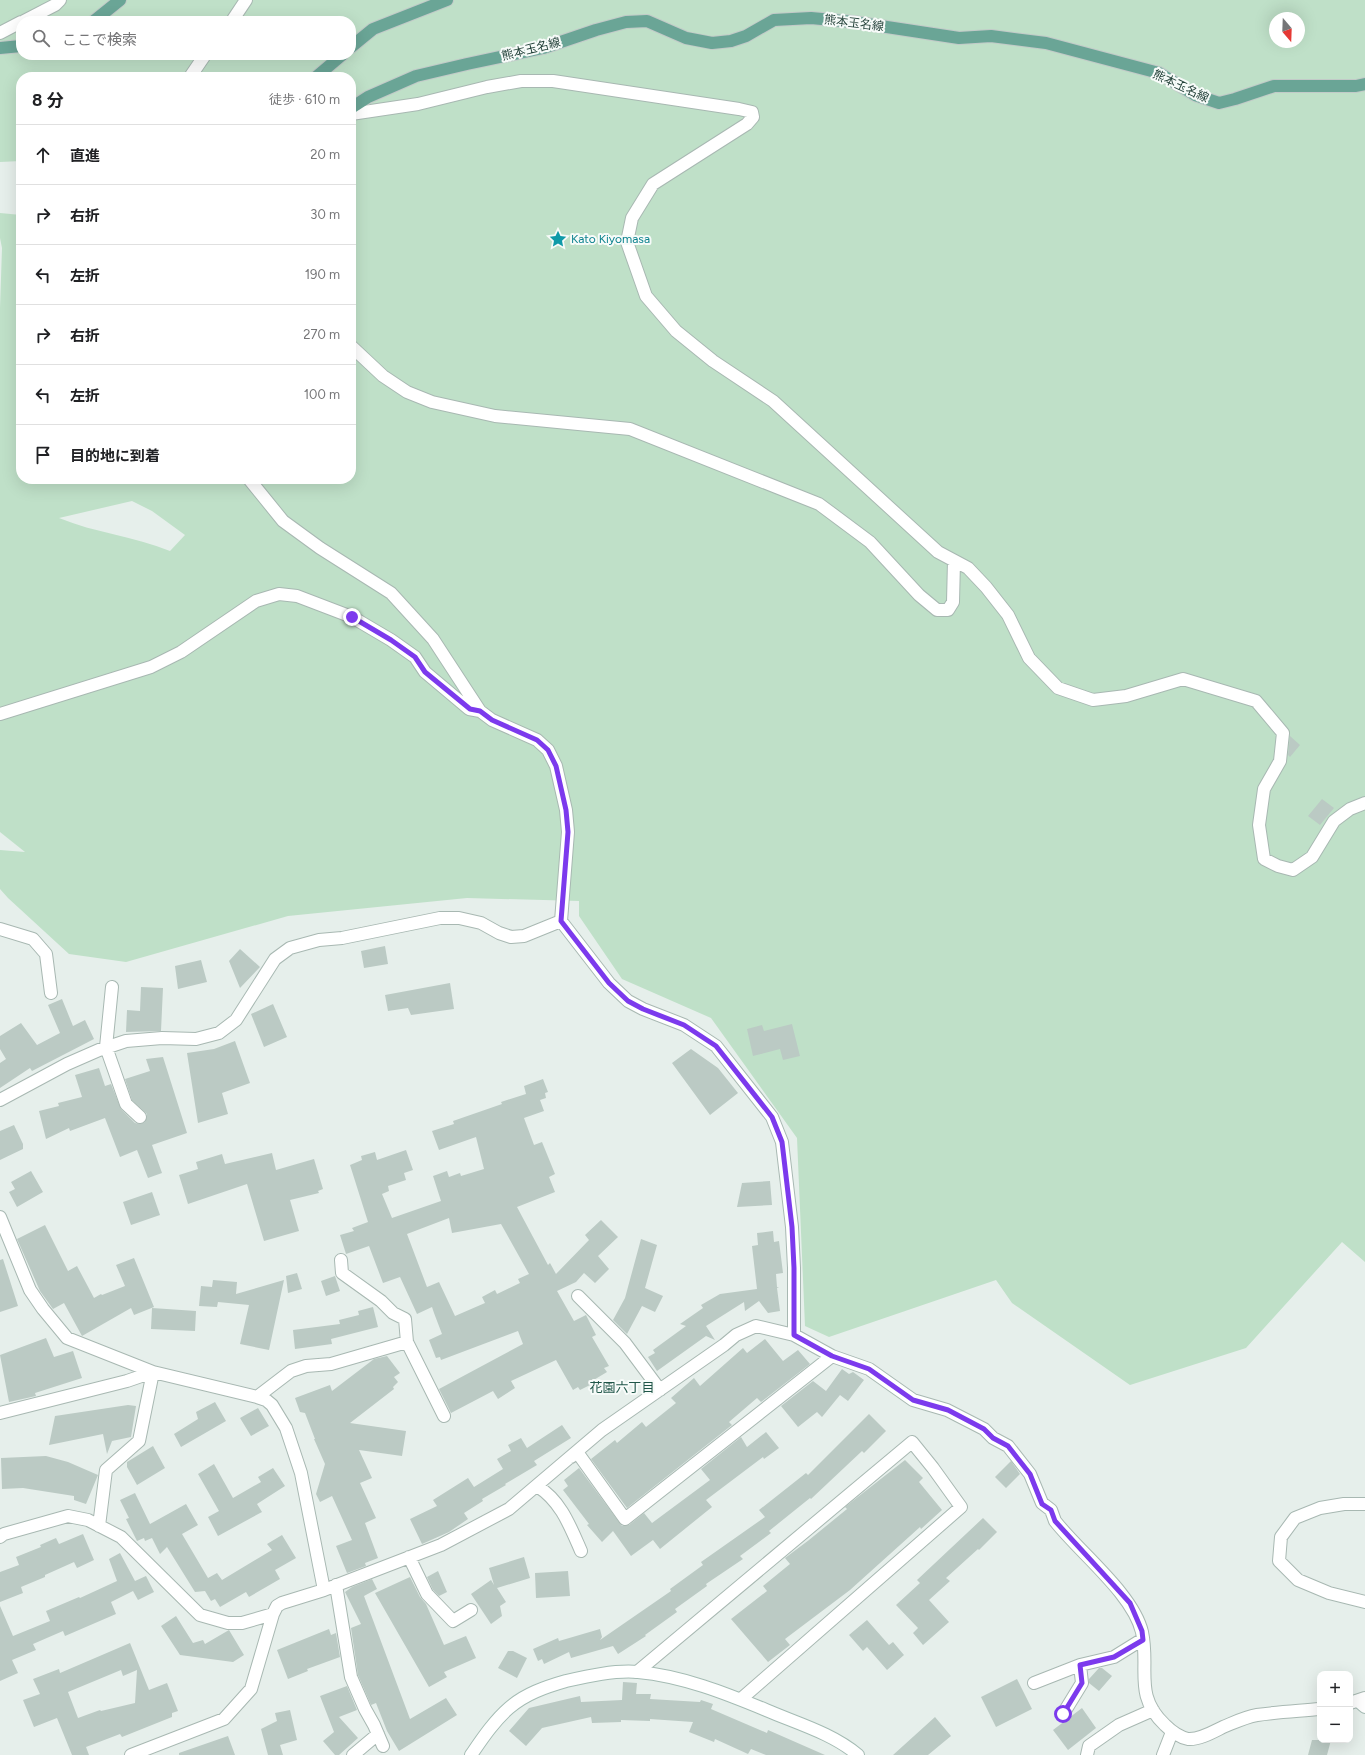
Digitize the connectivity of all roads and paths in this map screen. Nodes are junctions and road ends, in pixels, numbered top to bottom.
1 (60, 0) edge
2 (120, 0) edge
3 (246, 0) edge
4 (446, 0) edge
5 (34, 16) edge
6 (100, 16) edge
7 (235, 16) edge
8 (16, 25) edge
9 (0, 33) edge
10 (356, 43) edge
11 (16, 46) edge
12 (0, 48) edge
13 (202, 60) edge
14 (336, 60) edge
15 (193, 72) edge
16 (322, 72) edge
17 (1365, 84) edge
18 (356, 105) edge
19 (356, 113) edge
20 (356, 351) edge
21 (253, 484) edge
22 (954, 561) junction
23 (480, 711) junction
24 (0, 714) edge
25 (1365, 803) edge
26 (561, 921) junction
27 (0, 929) edge
28 (112, 987) dead end
29 (51, 993) dead end
30 (106, 1047) junction
31 (0, 1100) edge
32 (140, 1117) dead end
33 (0, 1217) edge
34 (341, 1260) dead end
35 (578, 1296) dead end
36 (794, 1335) junction
37 (407, 1342) junction
38 (832, 1356) junction
39 (153, 1372) junction
40 (660, 1390) junction
41 (257, 1397) junction
42 (0, 1413) edge
43 (444, 1416) dead end
44 (577, 1452) junction
45 (537, 1486) junction
46 (1365, 1504) edge
47 (99, 1526) junction
48 (0, 1537) edge
49 (581, 1551) dead end
50 (409, 1557) junction
51 (330, 1587) junction
52 (1365, 1602) edge
53 (471, 1610) dead end
54 (273, 1614) junction
55 (1143, 1640) junction
56 (1080, 1665) junction
57 (637, 1672) junction
58 (1034, 1683) dead end
59 (741, 1699) junction
60 (1317, 1709) edge
61 (1153, 1710) junction
62 (1063, 1714) dead end
63 (1172, 1732) junction
64 (378, 1734) junction
65 (383, 1746) dead end
66 (131, 1755) edge
67 (354, 1755) edge
68 (471, 1755) edge
69 (858, 1755) edge
70 (1087, 1755) edge
71 (1163, 1755) edge

1 - 5 street
2 - 6 main road
3 - 7 street
4 - 10 main road
8 - 9 street
11 - 12 main road
13 - 15 street
14 - 16 main road
17 - 18 main road, 熊本玉名線
19 - 22 street
20 - 22 street
21 - 23 street
22 - 25 street
23 - 24 street
23 - 26 street
26 - 30 street
26 - 36 street
27 - 29 street
28 - 30 street
30 - 31 street
30 - 32 street
33 - 39 street
34 - 37 street
35 - 40 street
36 - 38 street
36 - 40 street
37 - 41 street
37 - 43 street
38 - 44 street
38 - 55 street
39 - 41 street
39 - 42 street
39 - 47 street
40 - 44 street
41 - 51 street
44 - 45 street
45 - 49 street
45 - 50 street
46 - 52 street
47 - 48 street
47 - 54 street
50 - 51 street
50 - 53 street
51 - 54 street
51 - 64 street
54 - 66 street
55 - 56 street
55 - 61 street
56 - 58 street
56 - 62 street
57 - 59 street
57 - 59 street
57 - 68 street
59 - 69 street
60 - 63 street
61 - 63 street
61 - 70 street
63 - 71 street
64 - 65 street
64 - 67 street

